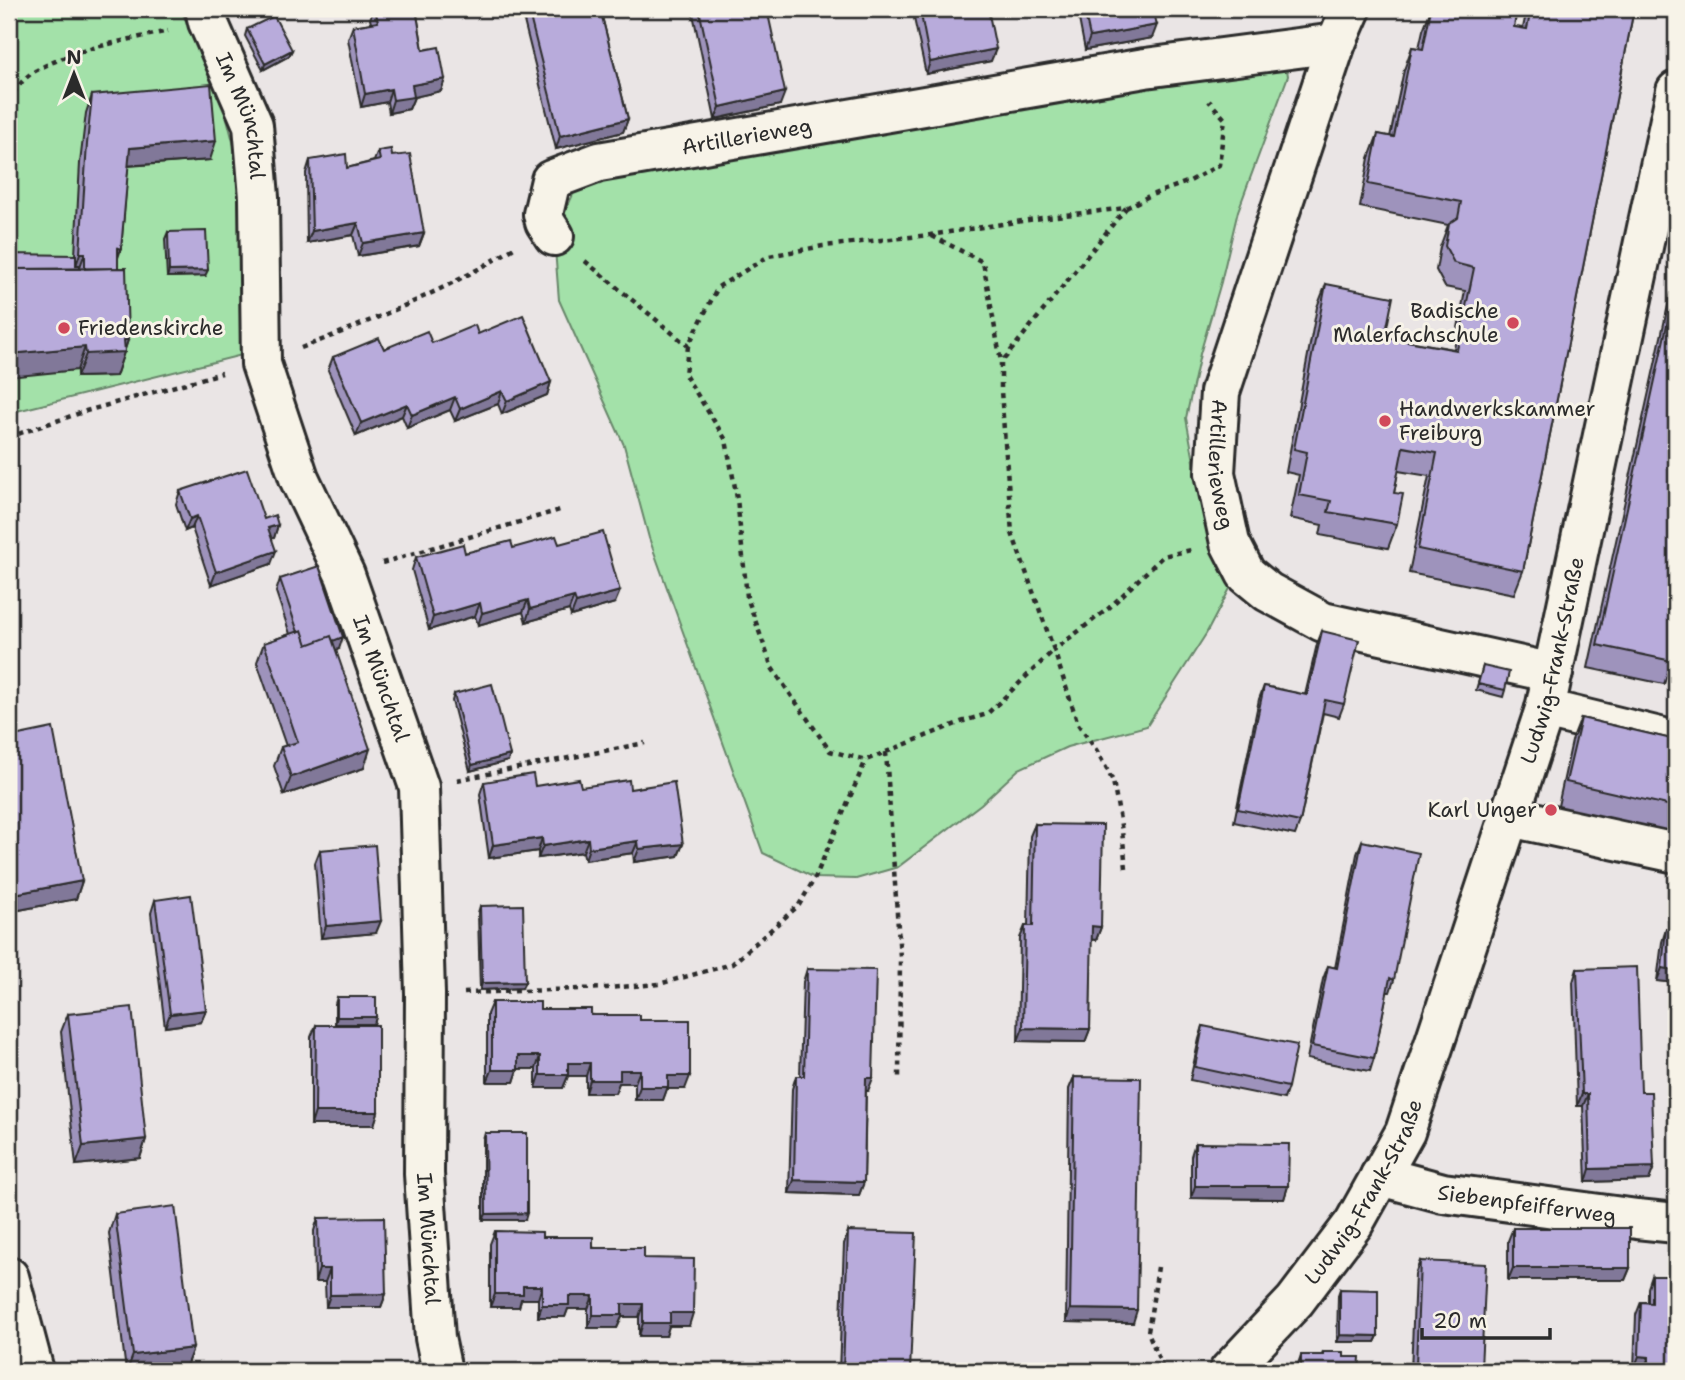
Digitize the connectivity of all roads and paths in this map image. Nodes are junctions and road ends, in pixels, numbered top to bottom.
1 (1351, 9) edge
2 (206, 15) edge
3 (1336, 43) junction
4 (1676, 91) edge
5 (1202, 93) dead end
6 (9, 102) edge
7 (1126, 208) junction
8 (548, 225) junction
9 (930, 235) junction
10 (688, 346) junction
11 (1001, 363) junction
12 (261, 364) junction
13 (9, 437) edge
14 (563, 509) dead end
15 (1163, 556) dead end
16 (345, 575) junction
17 (1054, 649) junction
18 (1549, 691) junction
19 (1674, 729) edge
20 (645, 743) dead end
21 (886, 752) junction
22 (866, 760) junction
23 (419, 787) junction
24 (1510, 817) junction
25 (1676, 853) edge
26 (1126, 868) dead end
27 (425, 995) junction
28 (899, 1079) dead end
29 (1380, 1175) junction
30 (1676, 1223) edge
31 (1158, 1268) dead end
32 (9, 1277) edge
33 (34, 1371) edge
34 (442, 1371) edge
35 (1164, 1371) edge
36 (1229, 1371) edge

1 - 3 street, Artillerieweg
2 - 6 path
2 - 12 street, Im Münchtal
3 - 8 street, Artillerieweg
3 - 18 street, Artillerieweg
4 - 18 street, Ludwig-Frank-Straße
5 - 7 path
7 - 9 path
7 - 11 path
8 - 10 path
8 - 12 path
9 - 10 path
9 - 11 path
10 - 22 path
11 - 17 path
12 - 13 path
12 - 16 street, Im Münchtal
14 - 16 path
15 - 17 path
16 - 23 street, Im Münchtal
17 - 21 path
17 - 26 path
18 - 19 street, Artillerieweg
18 - 24 street, Ludwig-Frank-Straße
20 - 23 path
21 - 22 path
21 - 28 path
22 - 27 path
23 - 27 street, Im Münchtal
24 - 25 street
24 - 29 street, Ludwig-Frank-Straße
27 - 34 street, Im Münchtal
29 - 30 street, Siebenpfeifferweg
29 - 36 street, Ludwig-Frank-Straße
31 - 35 path
32 - 33 street

